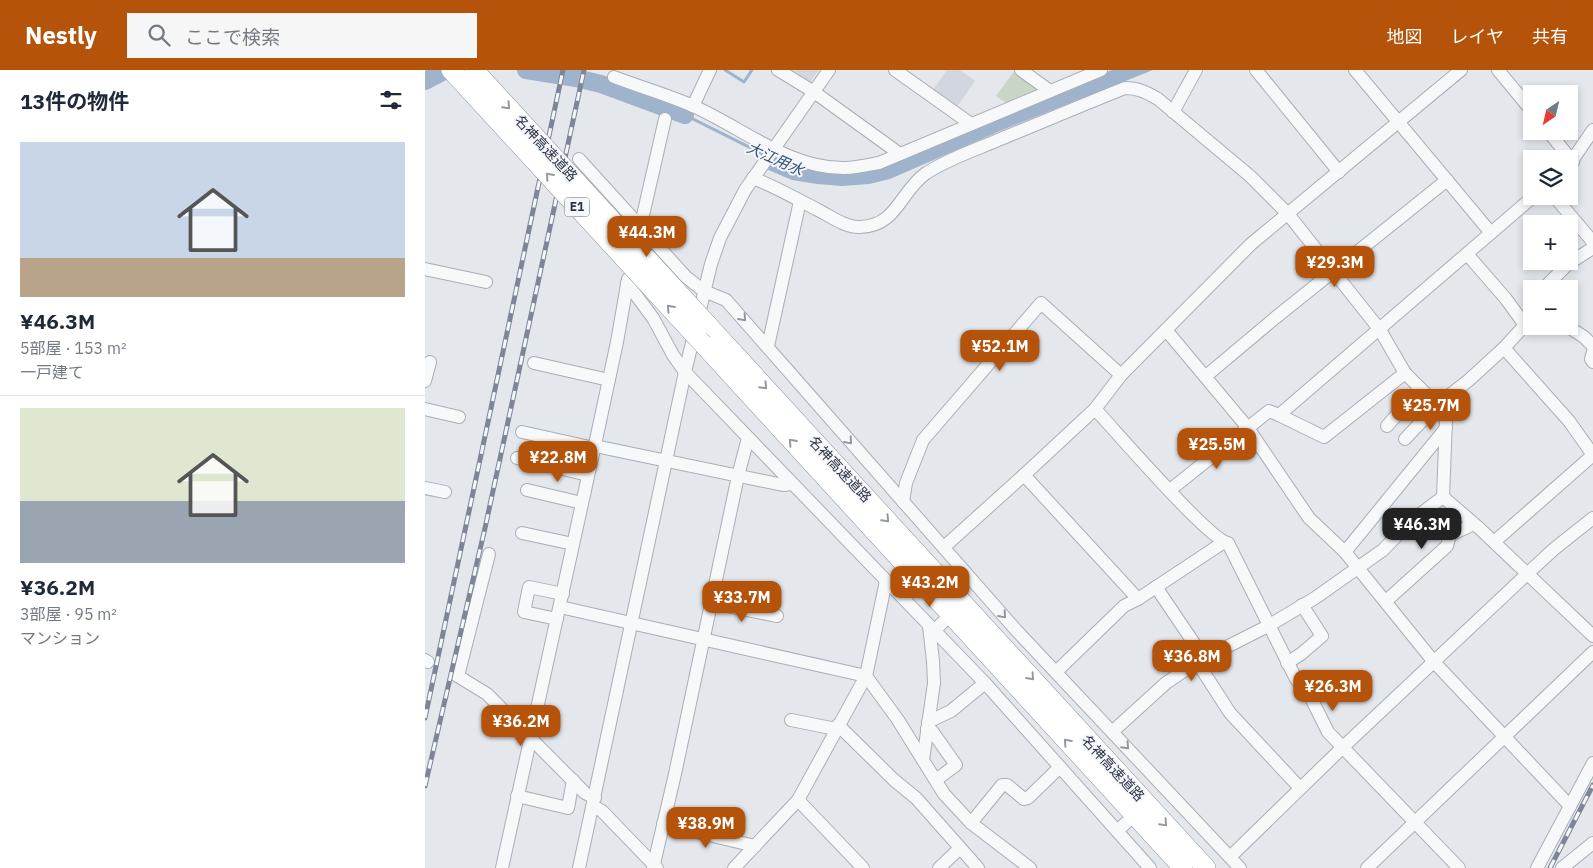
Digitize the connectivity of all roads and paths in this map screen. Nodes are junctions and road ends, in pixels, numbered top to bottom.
1 (451, 70) edge
2 (473, 70) edge
3 (710, 70) edge
4 (778, 70) edge
5 (829, 70) edge
6 (895, 70) edge
7 (1021, 70) edge
8 (1101, 70) edge
9 (1196, 70) edge
10 (1256, 70) edge
11 (1355, 70) edge
12 (1461, 70) edge
13 (1498, 70) edge
14 (614, 77) dead end
15 (1050, 90) junction
16 (813, 92) junction
17 (1523, 100) edge
18 (693, 106) junction
19 (1173, 112) junction
20 (665, 119) dead end
21 (1399, 122) junction
22 (971, 124) junction
23 (1593, 130) edge
24 (773, 151) junction
25 (1578, 153) edge
26 (900, 154) junction
27 (579, 159) dead end
28 (1339, 172) junction
29 (757, 173) junction
30 (1447, 180) junction
31 (800, 201) junction
32 (1524, 205) edge
33 (1562, 205) edge
34 (1288, 214) junction
35 (640, 227) junction
36 (1491, 233) junction
37 (1593, 242) edge
38 (1593, 248) edge
39 (1467, 254) junction
40 (425, 268) edge
41 (1334, 271) junction
42 (1552, 280) edge
43 (486, 282) dead end
44 (627, 283) junction
45 (704, 291) junction
46 (1523, 322) edge
47 (1523, 327) edge
48 (1166, 330) junction
49 (1380, 330) junction
50 (1578, 334) edge
51 (769, 346) junction
52 (1593, 346) edge
53 (1504, 348) junction
54 (1593, 352) edge
55 (430, 362) dead end
56 (1593, 362) edge
57 (534, 363) dead end
58 (685, 372) junction
59 (1405, 373) junction
60 (1121, 375) junction
61 (1206, 376) junction
62 (609, 380) junction
63 (425, 381) edge
64 (1420, 388) junction
65 (1437, 405) junction
66 (425, 409) edge
67 (1095, 409) junction
68 (1279, 415) junction
69 (459, 417) dead end
70 (1387, 426) dead end
71 (1248, 428) junction
72 (1446, 428) junction
73 (522, 432) dead end
74 (748, 438) junction
75 (1405, 438) dead end
76 (595, 447) junction
77 (1593, 455) edge
78 (517, 458) dead end
79 (666, 461) junction
80 (588, 475) junction
81 (1024, 475) junction
82 (738, 476) junction
83 (792, 484) junction
84 (425, 488) edge
85 (527, 490) dead end
86 (1170, 490) junction
87 (445, 492) dead end
88 (1443, 497) junction
89 (903, 502) junction
90 (583, 503) junction
91 (1593, 518) edge
92 (1474, 524) junction
93 (522, 533) dead end
94 (1224, 542) junction
95 (1494, 542) junction
96 (573, 544) junction
97 (944, 547) junction
98 (1345, 552) junction
99 (489, 554) dead end
100 (1358, 567) junction
101 (1527, 574) junction
102 (886, 582) junction
103 (1156, 587) junction
104 (980, 588) junction
105 (563, 594) junction
106 (969, 598) dead end
107 (1139, 599) junction
108 (1386, 601) junction
109 (712, 603) junction
110 (1302, 605) junction
111 (558, 613) junction
112 (777, 616) dead end
113 (630, 624) junction
114 (1269, 626) junction
115 (935, 627) junction
116 (1593, 636) edge
117 (704, 638) junction
118 (1593, 652) edge
119 (1200, 660) junction
120 (1434, 662) junction
121 (1287, 663) junction
122 (1055, 672) junction
123 (866, 676) junction
124 (985, 683) junction
125 (791, 720) dead end
126 (927, 725) junction
127 (837, 727) junction
128 (1112, 732) junction
129 (1505, 736) junction
130 (531, 738) junction
131 (1342, 748) junction
132 (923, 760) junction
133 (1593, 762) edge
134 (1060, 767) junction
135 (573, 780) junction
136 (936, 780) junction
137 (1164, 788) junction
138 (1300, 788) junction
139 (517, 796) junction
140 (1153, 798) dead end
141 (798, 800) junction
142 (594, 802) junction
143 (1570, 806) junction
144 (1127, 822) dead end
145 (1415, 822) junction
146 (971, 823) junction
147 (663, 824) junction
148 (1117, 831) junction
149 (1593, 843) edge
150 (755, 846) junction
151 (959, 849) junction
152 (1230, 857) junction
153 (741, 866) edge
154 (655, 867) edge
155 (502, 868) edge
156 (579, 868) edge
157 (863, 868) edge
158 (939, 868) edge
159 (977, 868) edge
160 (1030, 868) edge
161 (1149, 868) edge
162 (1183, 868) edge
163 (1206, 868) edge
164 (1240, 868) edge
165 (1367, 868) edge
166 (1459, 868) edge
167 (1537, 868) edge
168 (1562, 868) edge

162 -> 1 highway, 名神高速道路 / E1, bridge
2 -> 163 highway, 名神高速道路 / E1, bridge
3 - 18 street
4 - 16 street
5 - 16 street
6 - 22 street
7 - 15 street
8 - 15 street
9 - 19 street
10 - 28 street
11 - 21 street
12 - 21 street
13 - 17 street
14 - 18 street
15 - 22 street
16 - 24 street
16 - 26 street
18 - 24 street
19 - 31 street
19 - 34 street
20 - 35 street
21 - 28 street
21 - 30 street
22 - 26 street
23 - 25 street
24 - 26 street
24 - 29 street
27 - 35 street
28 - 34 street
29 - 31 street
29 - 45 street
30 - 36 street
30 - 41 street
31 - 51 street
32 - 36 street
33 - 37 street
34 - 41 street
34 - 48 street
35 - 44 street
35 - 45 street
36 - 39 street
38 - 42 street
39 - 46 street
39 - 49 street
40 - 43 street
41 - 49 street
41 - 61 street
44 - 58 street
44 - 62 street
45 -> 51 street
45 - 58 street
47 - 53 street
48 - 60 street
48 - 61 street
49 - 59 street
49 - 68 street
50 - 52 street
51 -> 89 street
53 - 65 street
53 - 77 street
54 - 56 street
55 - 63 street
57 - 62 street
58 - 74 street
58 - 79 street
59 - 64 street
59 - 68 street
60 - 67 street
60 - 89 street
61 - 71 street
62 - 76 street
64 - 65 street
64 - 70 street
65 - 72 street
65 - 75 street
66 - 69 street
67 - 81 street
67 - 86 street
68 - 71 street
71 - 86 street
71 - 98 street
72 - 88 street
72 - 98 street
73 - 76 street
74 - 82 street
74 - 83 street
76 - 79 street
76 - 80 street
77 - 95 street
78 - 80 street
79 - 82 street
79 - 113 street
80 - 90 street
81 - 97 street
81 - 107 street
82 - 83 street
82 - 109 street
83 - 102 street
84 - 87 street
85 - 90 street
86 - 94 street
88 - 92 street
88 - 100 street
89 - 97 street
90 - 96 street
91 - 101 street
92 - 95 street
92 - 108 street
93 - 96 street
94 - 103 street
94 - 114 street
95 - 101 street
96 - 105 street
97 - 104 street
98 - 100 street
99 - 130 street
100 - 108 street
100 - 110 street
101 - 116 street
101 - 120 street
102 - 115 street
102 - 123 street
103 - 107 street
103 - 119 street
104 - 106 street
104 -> 122 street
105 - 111 street
105 - 111 street
107 - 122 street
108 - 120 street
109 - 112 street
109 - 117 street
110 - 114 street
110 - 121 street
111 - 113 street
111 - 130 street
113 - 117 street
113 - 142 street
114 - 119 street
114 - 121 street
115 - 124 street
115 - 126 street
117 - 123 street
117 - 147 street
118 - 129 street
119 - 128 street
119 - 138 street
120 - 129 street
120 - 131 street
121 - 131 street
122 - 128 street
123 - 127 street
123 - 132 street
124 - 126 street
124 - 134 street
125 - 127 street
126 - 132 street
126 - 136 street
127 - 141 street
127 - 151 street
128 -> 137 street
129 - 143 street
129 - 145 street
130 - 135 street
130 - 139 street
131 - 138 street
131 - 145 street
132 - 136 street
133 - 143 street
134 - 146 street
134 - 148 street
135 - 139 street
135 - 142 street
136 - 146 street
137 - 140 street
137 - 152 street
138 - 152 street
139 - 155 street
141 - 150 street
141 - 157 street
142 - 154 street
142 - 156 street
143 - 167 street
144 - 148 street
145 - 165 street
145 - 166 street
146 - 160 street
147 - 150 street
147 - 154 street
148 - 161 street
149 - 168 street
150 - 153 street
151 - 158 street
151 - 159 street
152 - 164 street

